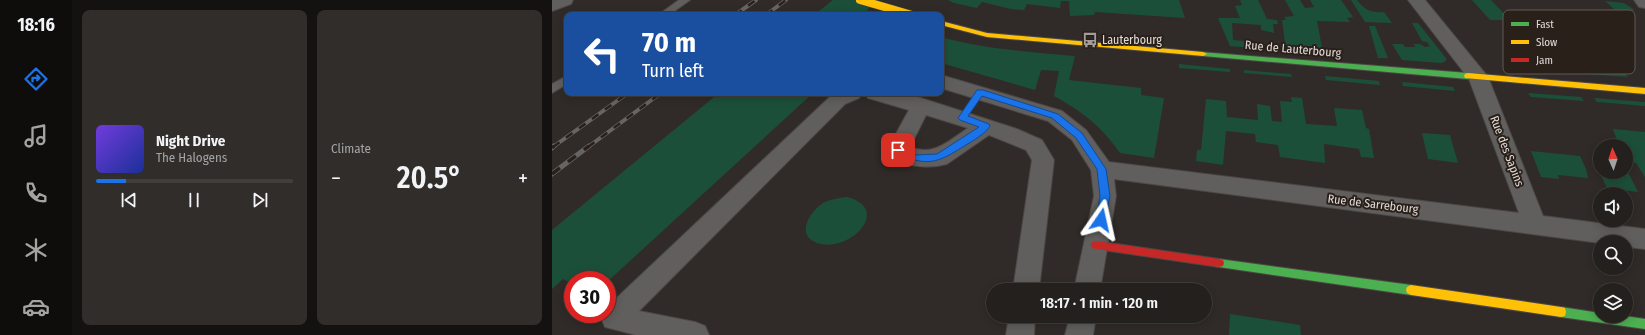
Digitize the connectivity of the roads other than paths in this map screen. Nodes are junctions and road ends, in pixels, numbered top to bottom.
1 (565, 0) edge
2 (685, 0) edge
3 (860, 0) edge
4 (893, 0) edge
5 (1416, 0) edge
6 (1642, 0) edge
7 (1645, 3) edge
8 (552, 6) edge
9 (667, 12) edge
10 (883, 12) edge
11 (902, 12) edge
12 (944, 24) edge
13 (1478, 77) junction
14 (564, 81) edge
15 (944, 81) edge
16 (552, 89) edge
17 (1645, 91) edge
18 (980, 92) junction
19 (845, 96) edge
20 (886, 96) edge
21 (921, 105) junction
22 (962, 118) junction
23 (986, 126) junction
24 (1102, 169) junction
25 (1534, 225) junction
26 (1645, 239) edge
27 (1096, 245) junction
28 (1027, 283) edge
29 (1089, 283) edge
30 (1021, 323) edge
31 (1081, 323) edge
32 (1645, 324) edge
33 (695, 335) edge
34 (1020, 335) edge
35 (1079, 335) edge

1 - 8 street
2 - 9 lane
3 - 11 street, bridge
4 - 10 street
5 - 13 street, Rue des Sapins
6 - 7 street
12 - 13 street, Rue de Lauterbourg
13 - 17 street, Rue de Lauterbourg
13 - 25 street, Rue des Sapins
14 - 16 lane
15 - 18 street
18 - 22 street
18 - 24 street
19 - 33 street
20 - 21 street
21 - 22 street
21 - 23 street
22 - 23 street
23 - 28 street
24 - 25 street, Rue de Sarrebourg
24 - 27 street
25 - 26 street, Rue de Sarrebourg
27 - 29 street
27 - 32 street
30 - 34 street
31 - 35 street

